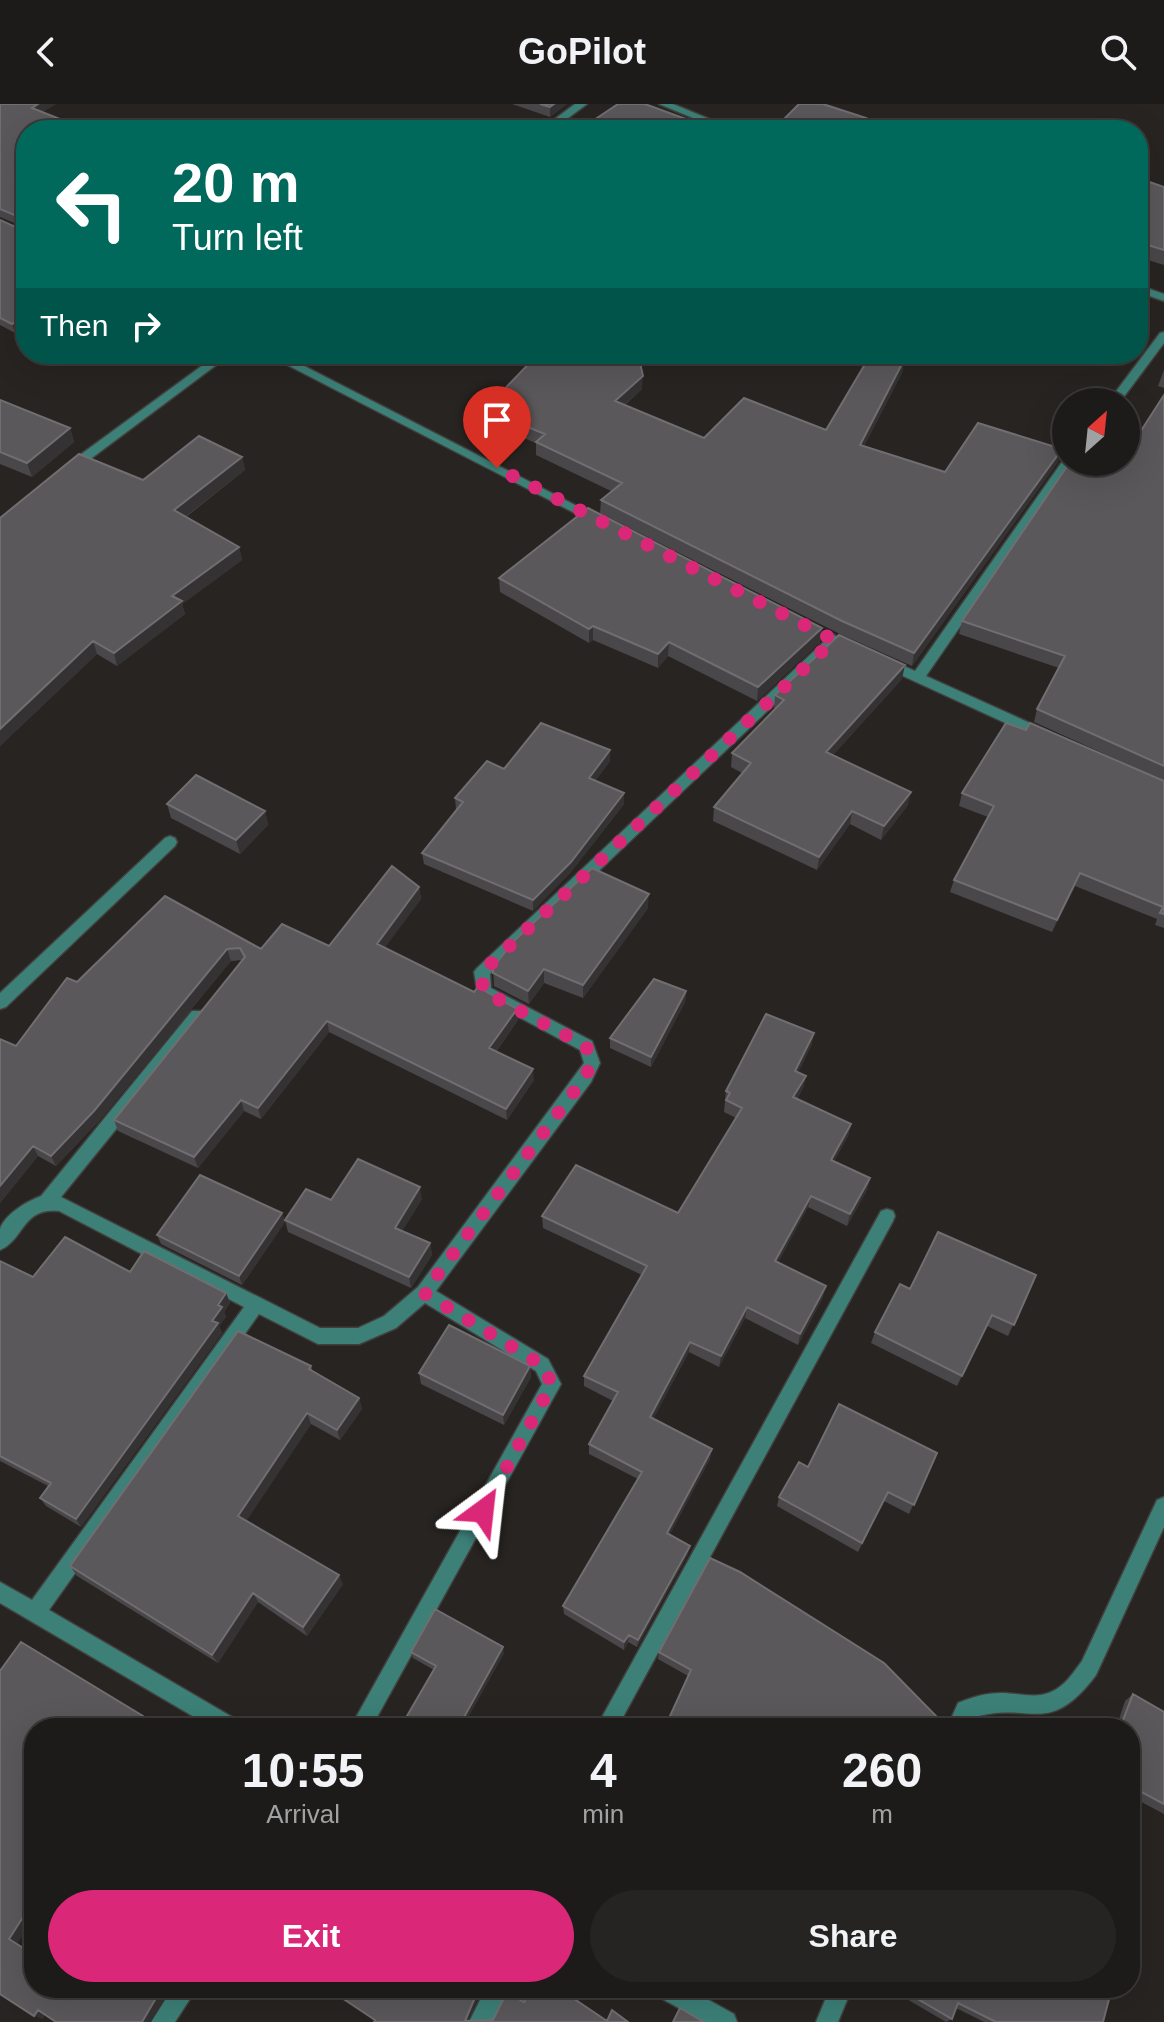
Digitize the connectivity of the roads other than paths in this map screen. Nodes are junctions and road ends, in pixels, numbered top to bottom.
1 (582, 104) edge
2 (664, 104) edge
3 (559, 120) edge
4 (705, 120) edge
5 (1164, 335) edge
6 (1148, 356) edge
7 (212, 364) edge
8 (292, 364) edge
9 (1142, 364) edge
10 (1124, 388) edge
11 (63, 474) edge
12 (1058, 476) edge
13 (609, 525) edge
14 (834, 639) edge
15 (876, 658) edge
16 (918, 677) junction
17 (1063, 743) edge
18 (170, 842) dead end
19 (0, 1003) edge
20 (208, 1004) edge
21 (47, 1201) junction
22 (887, 1216) dead end
23 (0, 1242) edge
24 (424, 1293) junction
25 (256, 1304) junction
26 (1164, 1506) edge
27 (0, 1592) edge
28 (35, 1613) junction
29 (215, 1718) edge
30 (366, 1718) edge
31 (611, 1718) edge
32 (961, 1718) edge
33 (179, 1998) edge
34 (493, 1998) edge
35 (683, 1998) edge
36 (837, 1998) edge
37 (162, 2022) edge
38 (480, 2022) edge
39 (726, 2022) edge
40 (827, 2022) edge

1 - 3 street
2 - 4 street
5 - 6 street
7 - 11 street
8 - 13 street
9 - 10 street
12 - 16 street
14 - 24 street
15 - 16 street
16 - 17 street
18 - 19 street
20 - 21 street
21 - 23 street
21 - 25 street
22 - 31 street
24 - 25 street
24 - 30 street
25 - 28 street
26 - 32 street
27 - 28 street
28 - 29 street
33 - 37 street
34 - 38 street
35 - 39 street
36 - 40 street

